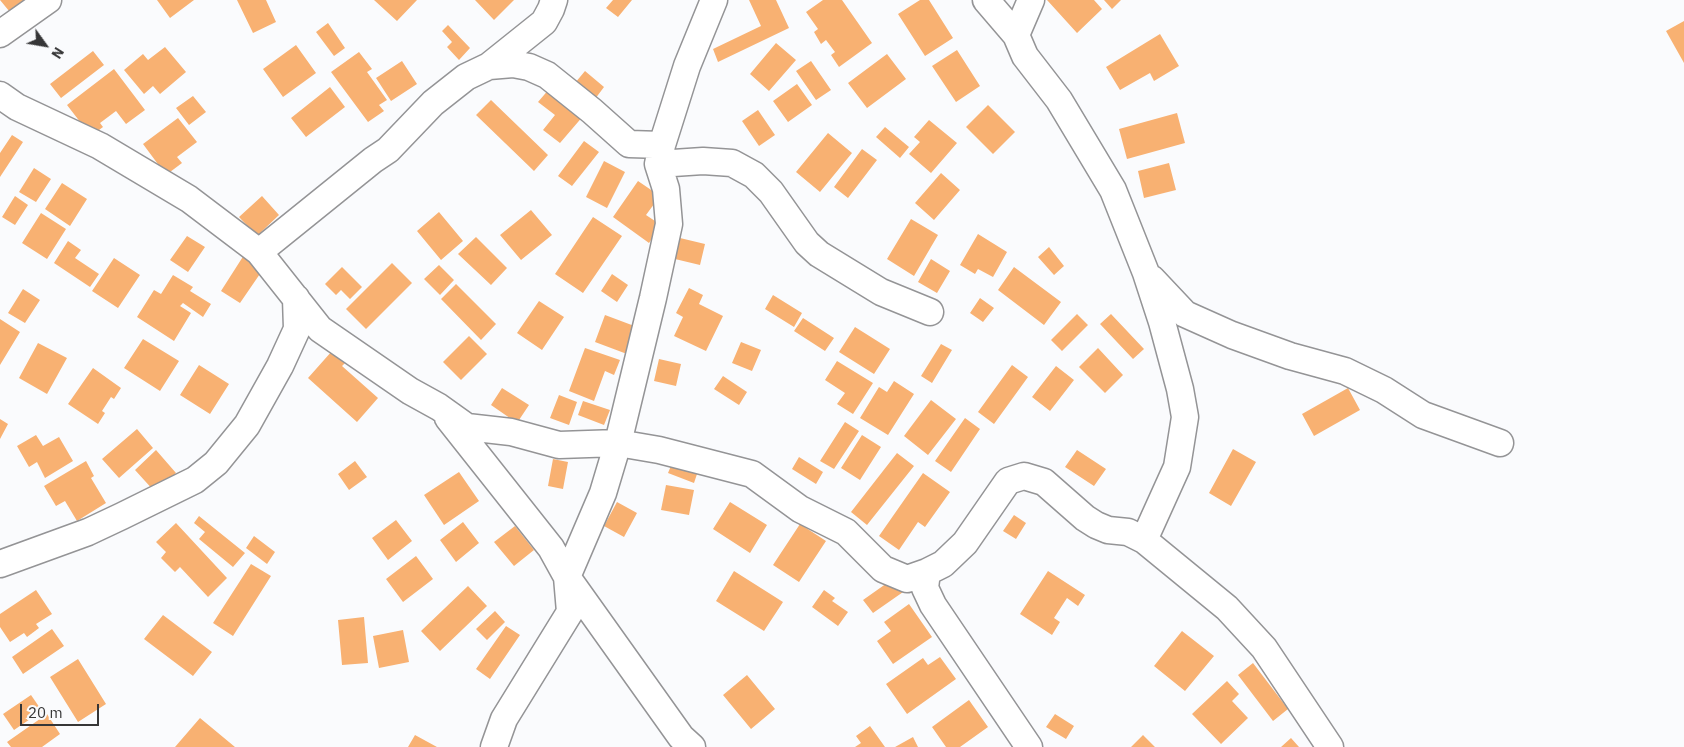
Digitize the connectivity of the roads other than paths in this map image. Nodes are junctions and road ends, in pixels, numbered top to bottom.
1 (48, 0) edge
2 (554, 0) edge
3 (714, 0) edge
4 (986, 0) edge
5 (1031, 0) edge
6 (0, 34) edge
7 (1016, 35) junction
8 (489, 66) junction
9 (0, 96) edge
10 (660, 154) junction
11 (259, 252) junction
12 (1146, 273) junction
13 (296, 298) junction
14 (930, 312) dead end
15 (439, 407) junction
16 (618, 443) junction
17 (1500, 443) dead end
18 (1144, 540) junction
19 (0, 564) edge
20 (928, 572) junction
21 (567, 577) junction
22 (494, 747) edge
23 (692, 747) edge
24 (1029, 747) edge
25 (1330, 747) edge

1 - 6 street
2 - 8 street
3 - 10 street
4 - 7 street
5 - 7 street
7 - 12 street
8 - 10 street
8 - 11 street
9 - 11 street
10 - 14 street
10 - 16 street
11 - 13 street
12 - 17 street
12 - 18 street
13 - 15 street
13 - 19 street
15 - 16 street
15 - 21 street
16 - 20 street
16 - 21 street
18 - 20 street
18 - 25 street
20 - 24 street
21 - 22 street
21 - 23 street

